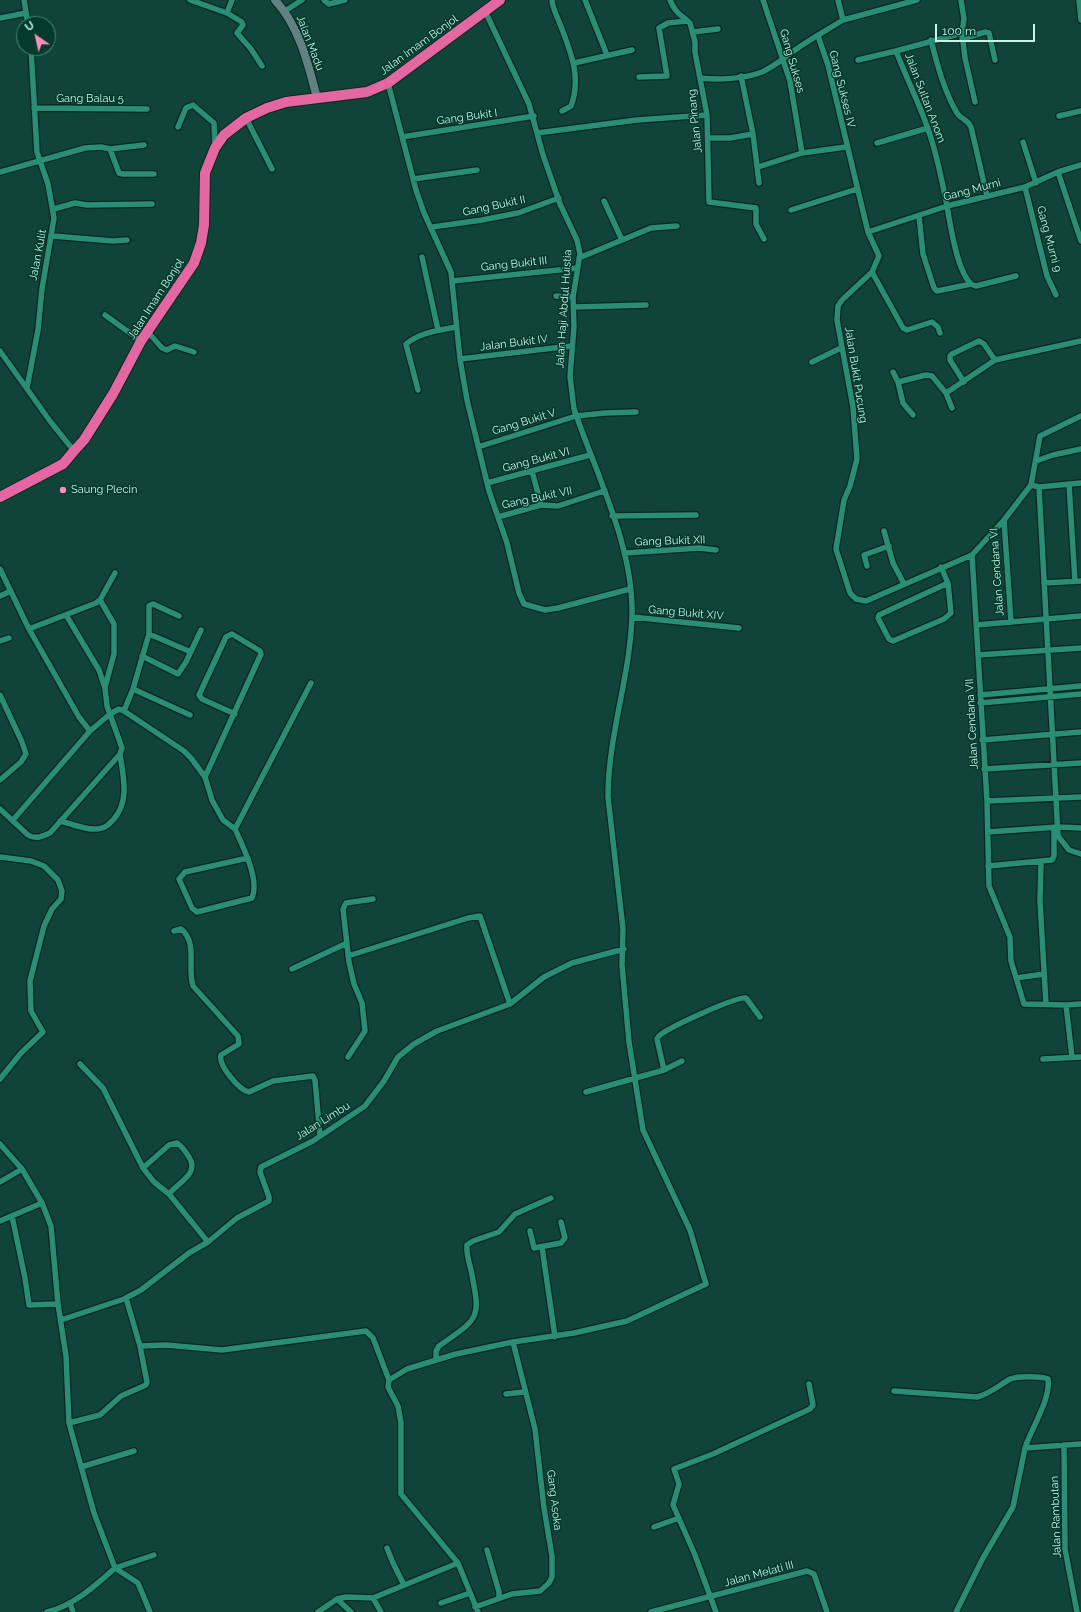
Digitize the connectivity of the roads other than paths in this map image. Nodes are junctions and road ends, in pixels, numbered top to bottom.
1 (24, 0) edge
2 (190, 0) edge
3 (232, 0) edge
4 (302, 0) edge
5 (324, 0) edge
6 (345, 0) edge
7 (500, 0) edge
8 (552, 0) edge
9 (585, 0) edge
10 (670, 0) edge
11 (763, 0) edge
12 (838, 0) edge
13 (918, 0) edge
14 (961, 0) edge
15 (1079, 0) edge
16 (276, 2) edge
17 (285, 11) junction
18 (485, 11) junction
19 (26, 13) junction
20 (226, 13) junction
21 (27, 16) edge
22 (0, 18) edge
23 (843, 20) junction
24 (1081, 20) edge
25 (687, 21) junction
26 (718, 30) dead end
27 (693, 32) junction
28 (818, 36) junction
29 (962, 36) junction
30 (931, 40) junction
31 (632, 50) dead end
32 (896, 51) junction
33 (607, 55) junction
34 (32, 56) edge
35 (783, 60) junction
36 (858, 60) dead end
37 (995, 60) dead end
38 (574, 63) junction
39 (262, 66) dead end
40 (741, 76) junction
41 (639, 77) dead end
42 (700, 78) junction
43 (388, 83) junction
44 (317, 98) junction
45 (975, 102) dead end
46 (34, 108) junction
47 (147, 109) dead end
48 (1081, 110) edge
49 (562, 111) dead end
50 (707, 115) junction
51 (534, 116) junction
52 (1059, 116) dead end
53 (246, 118) junction
54 (178, 126) dead end
55 (928, 128) junction
56 (537, 133) junction
57 (753, 134) junction
58 (402, 136) junction
59 (708, 138) junction
60 (1023, 142) dead end
61 (877, 143) dead end
62 (144, 145) dead end
63 (846, 147) junction
64 (214, 148) junction
65 (110, 149) junction
66 (802, 153) junction
67 (40, 162) junction
68 (1081, 165) edge
69 (758, 167) junction
70 (272, 169) dead end
71 (477, 170) dead end
72 (0, 172) edge
73 (1058, 172) junction
74 (154, 174) dead end
75 (414, 179) junction
76 (1036, 183) junction
77 (760, 184) dead end
78 (1025, 187) junction
79 (857, 189) junction
80 (987, 196) junction
81 (559, 198) junction
82 (604, 201) dead end
83 (152, 204) dead end
84 (947, 206) junction
85 (54, 209) junction
86 (792, 210) dead end
87 (919, 216) junction
88 (677, 226) dead end
89 (432, 227) junction
90 (868, 232) junction
91 (53, 236) junction
92 (764, 239) dead end
93 (127, 240) dead end
94 (622, 240) junction
95 (1081, 241) edge
96 (422, 257) dead end
97 (579, 258) junction
98 (578, 268) junction
99 (872, 272) junction
100 (1016, 276) dead end
101 (452, 281) junction
102 (971, 284) junction
103 (1056, 295) dead end
104 (556, 296) dead end
105 (574, 296) junction
106 (646, 305) dead end
107 (574, 307) junction
108 (105, 315) dead end
109 (456, 327) junction
110 (438, 330) junction
111 (148, 332) junction
112 (940, 333) dead end
113 (142, 341) junction
114 (1081, 341) edge
115 (571, 346) junction
116 (841, 348) junction
117 (0, 351) edge
118 (194, 352) dead end
119 (460, 359) junction
120 (995, 360) junction
121 (812, 362) dead end
122 (893, 372) dead end
123 (898, 382) junction
124 (964, 382) junction
125 (27, 388) junction
126 (418, 390) dead end
127 (946, 393) junction
128 (952, 408) dead end
129 (636, 412) dead end
130 (912, 415) dead end
131 (576, 416) junction
132 (1081, 416) edge
133 (478, 447) junction
134 (1081, 449) edge
135 (74, 451) junction
136 (590, 455) junction
137 (1036, 461) junction
138 (532, 471) junction
139 (487, 483) junction
140 (1081, 483) edge
141 (1069, 484) junction
142 (1031, 485) junction
143 (1039, 487) junction
144 (604, 491) junction
145 (0, 497) edge
146 (541, 505) junction
147 (696, 515) dead end
148 (612, 516) junction
149 (498, 517) junction
150 (1004, 520) junction
151 (884, 531) dead end
152 (889, 546) junction
153 (716, 550) dead end
154 (625, 553) junction
155 (972, 554) junction
156 (867, 566) dead end
157 (941, 567) junction
158 (0, 569) edge
159 (115, 573) dead end
160 (1078, 581) edge
161 (948, 583) junction
162 (1044, 583) junction
163 (904, 584) junction
164 (630, 589) junction
165 (11, 592) junction
166 (0, 596) edge
167 (100, 600) junction
168 (66, 614) junction
169 (179, 616) dead end
170 (1081, 616) edge
171 (632, 618) junction
172 (1046, 618) junction
173 (1011, 622) junction
174 (976, 625) junction
175 (739, 628) dead end
176 (29, 629) junction
177 (201, 630) dead end
178 (149, 634) junction
179 (9, 638) dead end
180 (0, 641) edge
181 (1081, 648) edge
182 (1047, 651) junction
183 (191, 652) junction
184 (978, 655) junction
185 (142, 656) junction
186 (311, 683) dead end
187 (1081, 686) edge
188 (105, 688) junction
189 (133, 689) junction
190 (1050, 689) junction
191 (1081, 694) edge
192 (0, 695) edge
193 (980, 695) junction
194 (1050, 697) junction
195 (980, 703) junction
196 (124, 711) junction
197 (110, 714) junction
198 (235, 714) junction
199 (190, 715) dead end
200 (90, 731) junction
201 (1081, 732) edge
202 (1052, 735) junction
203 (982, 740) junction
204 (120, 754) junction
205 (1081, 763) edge
206 (1055, 765) junction
207 (984, 769) junction
208 (205, 777) junction
209 (0, 780) edge
210 (1081, 798) edge
211 (1057, 800) junction
212 (987, 801) junction
213 (0, 809) edge
214 (13, 820) junction
215 (60, 821) junction
216 (1056, 827) junction
217 (1081, 828) edge
218 (235, 829) junction
219 (988, 832) junction
220 (1081, 854) edge
221 (0, 857) edge
222 (248, 858) junction
223 (1041, 862) junction
224 (988, 866) junction
225 (373, 898) dead end
226 (174, 930) dead end
227 (347, 943) junction
228 (624, 949) junction
229 (348, 956) junction
230 (292, 969) dead end
231 (1044, 974) junction
232 (1016, 978) junction
233 (510, 1004) junction
234 (1046, 1004) junction
235 (1081, 1004) edge
236 (1066, 1005) junction
237 (760, 1017) dead end
238 (348, 1057) dead end
239 (1072, 1057) junction
240 (1081, 1057) edge
241 (1043, 1060) dead end
242 (682, 1061) dead end
243 (80, 1064) dead end
244 (664, 1070) junction
245 (635, 1077) junction
246 (0, 1079) edge
247 (586, 1092) dead end
248 (320, 1136) junction
249 (0, 1144) edge
250 (143, 1168) junction
251 (22, 1169) junction
252 (0, 1182) edge
253 (169, 1194) junction
254 (551, 1198) dead end
255 (42, 1203) junction
256 (12, 1216) junction
257 (0, 1221) edge
258 (561, 1222) dead end
259 (530, 1231) dead end
260 (208, 1242) junction
261 (542, 1247) junction
262 (126, 1298) junction
263 (58, 1304) junction
264 (62, 1320) junction
265 (555, 1337) junction
266 (512, 1342) junction
267 (140, 1346) junction
268 (436, 1360) junction
269 (388, 1380) junction
270 (808, 1384) dead end
271 (894, 1391) dead end
272 (524, 1392) junction
273 (506, 1394) dead end
274 (69, 1423) junction
275 (1081, 1444) edge
276 (1064, 1445) junction
277 (1025, 1448) junction
278 (134, 1451) dead end
279 (81, 1467) junction
280 (679, 1518) junction
281 (654, 1527) dead end
282 (388, 1548) dead end
283 (487, 1550) dead end
284 (154, 1555) dead end
285 (458, 1563) junction
286 (114, 1568) junction
287 (404, 1585) junction
288 (470, 1593) junction
289 (373, 1598) junction
290 (499, 1598) junction
291 (710, 1598) junction
292 (337, 1599) junction
293 (70, 1603) junction
294 (441, 1603) dead end
295 (477, 1609) edge
296 (47, 1612) edge
297 (73, 1612) edge
298 (150, 1612) edge
299 (318, 1612) edge
300 (351, 1612) edge
301 (382, 1612) edge
302 (651, 1612) edge
303 (716, 1612) edge
304 (827, 1612) edge
305 (956, 1612) edge
306 (1077, 1612) edge

1 - 19 street
2 - 20 street
3 - 20 street
4 - 17 street
5 - 6 street
7 - 18 highway, Jalan Imam Bonjol
8 - 38 street
9 - 33 street
10 - 25 street, Jalan Pinang
11 - 35 street, Gang Sukses
12 - 23 street
13 - 23 street
14 - 29 street
15 - 24 street
16 - 17 street, Jalan Madu
17 - 44 street, Jalan Madu
18 - 43 highway, Jalan Imam Bonjol
18 - 51 street, Jalan Haji Abdul Huistia
19 - 21 street
19 - 22 street
20 - 39 street
23 - 28 street
25 - 27 street, Jalan Pinang
25 - 41 street
26 - 27 street
27 - 42 street, Jalan Pinang
28 - 35 street
28 - 63 street, Gang Sukses IV
29 - 30 street, Jalan Sultan Anom
29 - 37 street, Jalan Sultan Anom
29 - 45 street
30 - 32 street, Jalan Sultan Anom
30 - 80 street
31 - 33 street
32 - 36 street
32 - 55 street, Jalan Sultan Anom
33 - 38 street
34 - 46 street, Jalan Kulit
35 - 40 street
35 - 66 street, Gang Sukses
38 - 49 street
40 - 42 street
40 - 57 street
42 - 50 street, Jalan Pinang
43 - 44 highway, Jalan Imam Bonjol
43 - 58 street
44 - 53 highway, Jalan Imam Bonjol
46 - 47 street, Gang Balau 5
46 - 67 street, Jalan Kulit
48 - 52 street
50 - 56 street
50 - 59 street, Jalan Pinang
51 - 56 street, Jalan Haji Abdul Huistia
51 - 58 street, Gang Bukit I
53 - 64 highway, Jalan Imam Bonjol
53 - 70 street
54 - 64 street
55 - 61 street
55 - 84 street, Jalan Sultan Anom
56 - 81 street, Jalan Haji Abdul Huistia
57 - 59 street
57 - 69 street
58 - 75 street
59 - 92 street, Jalan Pinang
60 - 76 street
62 - 65 street
63 - 66 street
63 - 79 street, Jalan Bukit Pucung
64 - 111 highway, Jalan Imam Bonjol
65 - 67 street
65 - 74 street
66 - 69 street
67 - 72 street
67 - 85 street, Jalan Kulit
68 - 73 street, Gang Murni
69 - 77 street
71 - 75 street
73 - 76 street, Gang Murni
73 - 95 street
75 - 89 street
76 - 78 street, Gang Murni
78 - 80 street, Gang Murni
78 - 103 street, Gang Murni 9
79 - 86 street
79 - 90 street, Jalan Bukit Pucung
80 - 84 street, Gang Murni
81 - 89 street, Gang Bukit II
81 - 97 street, Jalan Haji Abdul Huistia
82 - 94 street
83 - 85 street
84 - 87 street, Gang Murni
84 - 102 street, Jalan Sultan Anom
85 - 91 street, Jalan Kulit
87 - 90 street, Gang Murni
87 - 102 street
88 - 94 street
89 - 101 street
90 - 99 street, Jalan Bukit Pucung
91 - 93 street
91 - 125 street, Jalan Kulit
94 - 97 street
96 - 110 street
97 - 98 street, Jalan Haji Abdul Huistia
98 - 101 street, Gang Bukit III
98 - 105 street, Jalan Haji Abdul Huistia
99 - 112 street
99 - 116 street, Jalan Bukit Pucung
100 - 102 street
101 - 109 street
104 - 105 street
105 - 107 street, Jalan Haji Abdul Huistia
106 - 107 street
107 - 115 street, Jalan Haji Abdul Huistia
108 - 113 street
109 - 110 street
109 - 119 street
110 - 126 street
111 - 113 highway, Jalan Imam Bonjol
111 - 118 street
113 - 135 highway, Jalan Imam Bonjol
114 - 120 street
115 - 119 street, Jalan Bukit IV
115 - 131 street, Jalan Haji Abdul Huistia
116 - 121 street
116 - 163 street, Jalan Bukit Pucung
117 - 125 street
119 - 133 street
120 - 124 street
120 - 124 street
122 - 123 street
123 - 127 street
123 - 130 street
124 - 127 street
125 - 135 street
127 - 128 street
129 - 131 street, Gang Bukit V
131 - 133 street, Gang Bukit V
131 - 136 street, Jalan Haji Abdul Huistia
132 - 137 street
133 - 139 street
134 - 137 street
135 - 145 highway, Jalan Imam Bonjol
136 - 138 street, Gang Bukit VI
136 - 144 street, Jalan Haji Abdul Huistia
137 - 142 street
138 - 139 street, Gang Bukit VI
138 - 146 street
139 - 149 street
140 - 141 street
141 - 143 street
141 - 160 street
142 - 143 street
142 - 150 street
143 - 162 street
144 - 146 street, Gang Bukit VII
144 - 148 street, Jalan Haji Abdul Huistia
146 - 149 street, Gang Bukit VII
147 - 148 street
148 - 154 street, Jalan Haji Abdul Huistia
149 - 164 street
150 - 155 street
150 - 173 street, Jalan Cendana VI
151 - 152 street
152 - 156 street
152 - 163 street
153 - 154 street, Gang Bukit XII
154 - 164 street, Jalan Haji Abdul Huistia
155 - 157 street, Jalan Bukit Pucung
155 - 174 street, Jalan Cendana VII
157 - 161 street
157 - 163 street, Jalan Bukit Pucung
158 - 165 street
159 - 167 street
160 - 162 street
161 - 161 street
162 - 172 street
164 - 171 street, Jalan Haji Abdul Huistia
165 - 166 street
165 - 176 street
167 - 168 street
167 - 188 street
168 - 176 street
168 - 188 street
169 - 178 street
170 - 172 street
171 - 175 street, Gang Bukit XIV
171 - 228 street, Jalan Haji Abdul Huistia
172 - 173 street
172 - 182 street
173 - 174 street
174 - 184 street, Jalan Cendana VII
176 - 200 street
177 - 183 street
178 - 183 street
178 - 185 street
179 - 180 street
181 - 182 street
182 - 184 street
182 - 190 street
183 - 185 street
184 - 193 street, Jalan Cendana VII
185 - 189 street
186 - 218 street
187 - 190 street
188 - 197 street
189 - 196 street
189 - 199 street
190 - 193 street
190 - 194 street
191 - 194 street
192 - 209 street
193 - 195 street, Jalan Cendana VII
194 - 195 street
194 - 202 street
195 - 203 street, Jalan Cendana VII
196 - 197 street
196 - 208 street
197 - 200 street
197 - 204 street
198 - 198 street
198 - 208 street
200 - 214 street
201 - 202 street
202 - 203 street
202 - 206 street
203 - 207 street, Jalan Cendana VII
204 - 215 street
204 - 215 street
205 - 206 street
206 - 207 street
206 - 211 street
207 - 212 street, Jalan Cendana VII
208 - 218 street
210 - 211 street
211 - 212 street
211 - 216 street
212 - 219 street, Jalan Cendana VII
213 - 214 street
214 - 215 street
216 - 217 street
216 - 219 street
216 - 220 street
216 - 223 street
218 - 222 street
219 - 224 street, Jalan Cendana VII
221 - 246 street
222 - 222 street
223 - 224 street
223 - 231 street
224 - 232 street, Jalan Cendana VII
225 - 227 street
226 - 248 street
227 - 229 street
227 - 230 street
228 - 233 street, Jalan Limbu
228 - 245 street, Jalan Haji Abdul Huistia
229 - 233 street
229 - 238 street
231 - 232 street
231 - 234 street
232 - 234 street, Jalan Cendana VII
233 - 248 street, Jalan Limbu
234 - 236 street
235 - 236 street
236 - 239 street
237 - 244 street
239 - 240 street
239 - 241 street
242 - 244 street
243 - 250 street
244 - 245 street
245 - 247 street
245 - 265 street, Jalan Haji Abdul Huistia
248 - 260 street, Jalan Limbu
249 - 251 street
250 - 253 street
250 - 253 street
251 - 252 street
251 - 255 street
253 - 260 street
254 - 268 street
255 - 256 street
255 - 263 street
256 - 257 street
256 - 263 street
258 - 261 street
259 - 261 street
260 - 262 street, Jalan Limbu
261 - 265 street
262 - 264 street, Jalan Limbu
262 - 267 street
263 - 264 street
264 - 274 street
265 - 266 street
266 - 268 street
266 - 272 street, Gang Asoka
267 - 269 street
267 - 274 street
268 - 269 street
269 - 285 street
270 - 280 street
271 - 277 street
272 - 273 street
272 - 290 street, Gang Asoka
274 - 279 street
275 - 276 street
276 - 277 street
276 - 306 street, Jalan Rambutan
277 - 305 street
278 - 279 street
279 - 286 street
280 - 281 street
280 - 291 street
282 - 287 street
283 - 290 street
284 - 286 street
285 - 287 street
285 - 288 street
286 - 293 street
286 - 298 street
287 - 289 street
288 - 294 street
288 - 295 street
289 - 292 street
289 - 301 street
290 - 295 street, Gang Asoka
291 - 302 street, Jalan Melati III
291 - 303 street
291 - 304 street, Jalan Melati III
292 - 299 street
292 - 300 street
293 - 296 street
293 - 297 street

